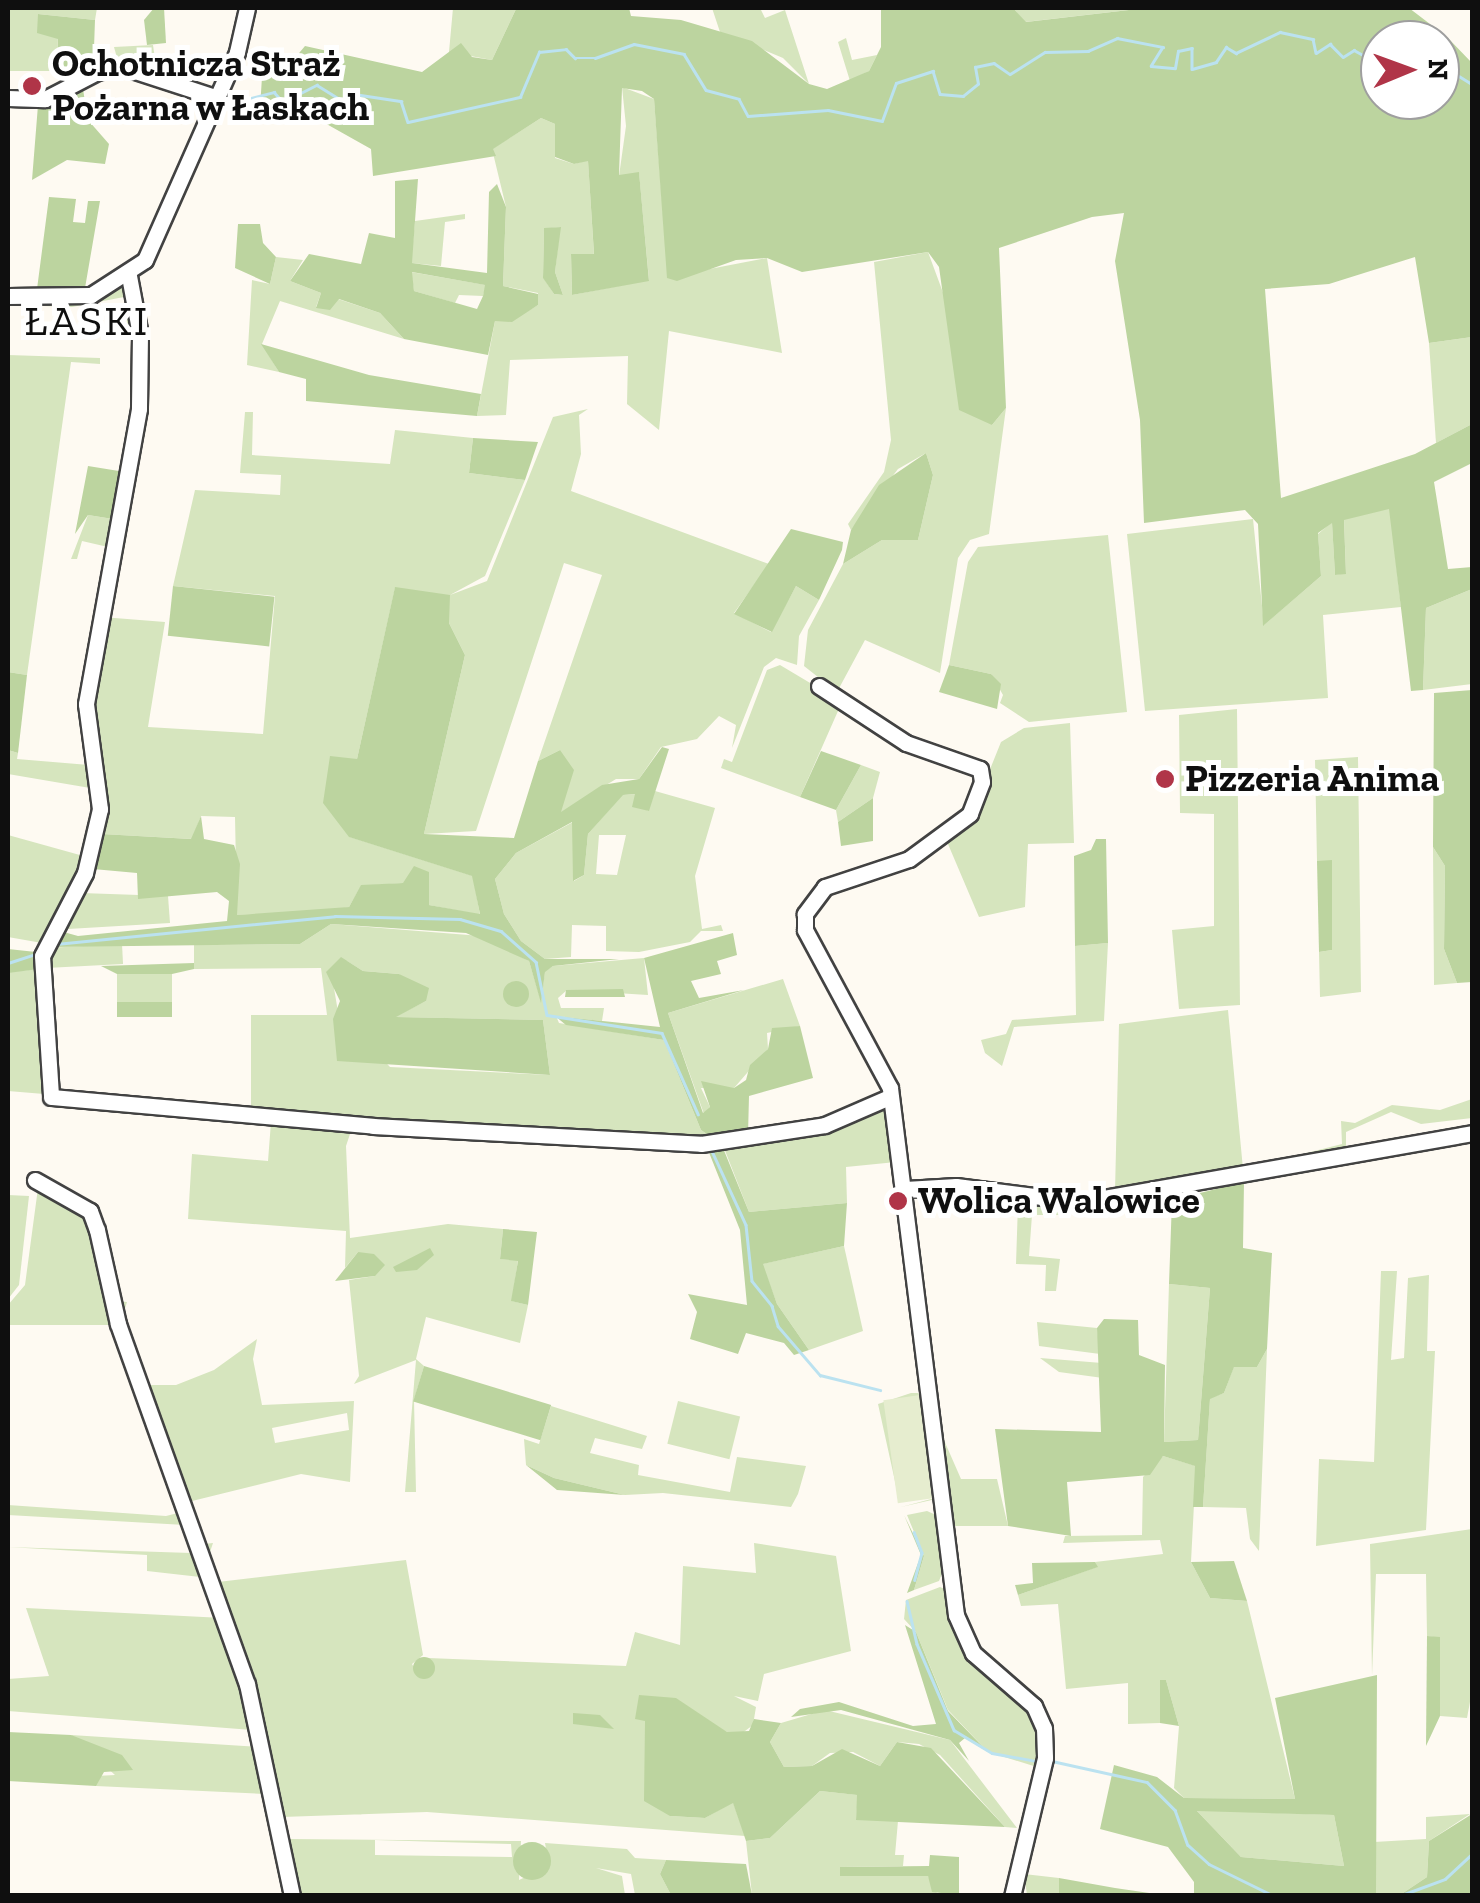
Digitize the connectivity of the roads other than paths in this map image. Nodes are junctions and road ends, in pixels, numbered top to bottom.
1 (247, 8) edge
2 (8, 98) edge
3 (215, 98) junction
4 (129, 276) junction
5 (8, 296) edge
6 (819, 686) dead end
7 (887, 1098) junction
8 (1472, 1132) edge
9 (36, 1180) dead end
10 (904, 1190) junction
11 (292, 1896) edge
12 (1012, 1896) edge

1 - 3 street
2 - 3 street
3 - 4 street
4 - 5 street
4 - 7 street
6 - 7 street
7 - 10 street
8 - 10 street
9 - 11 street
10 - 12 street

